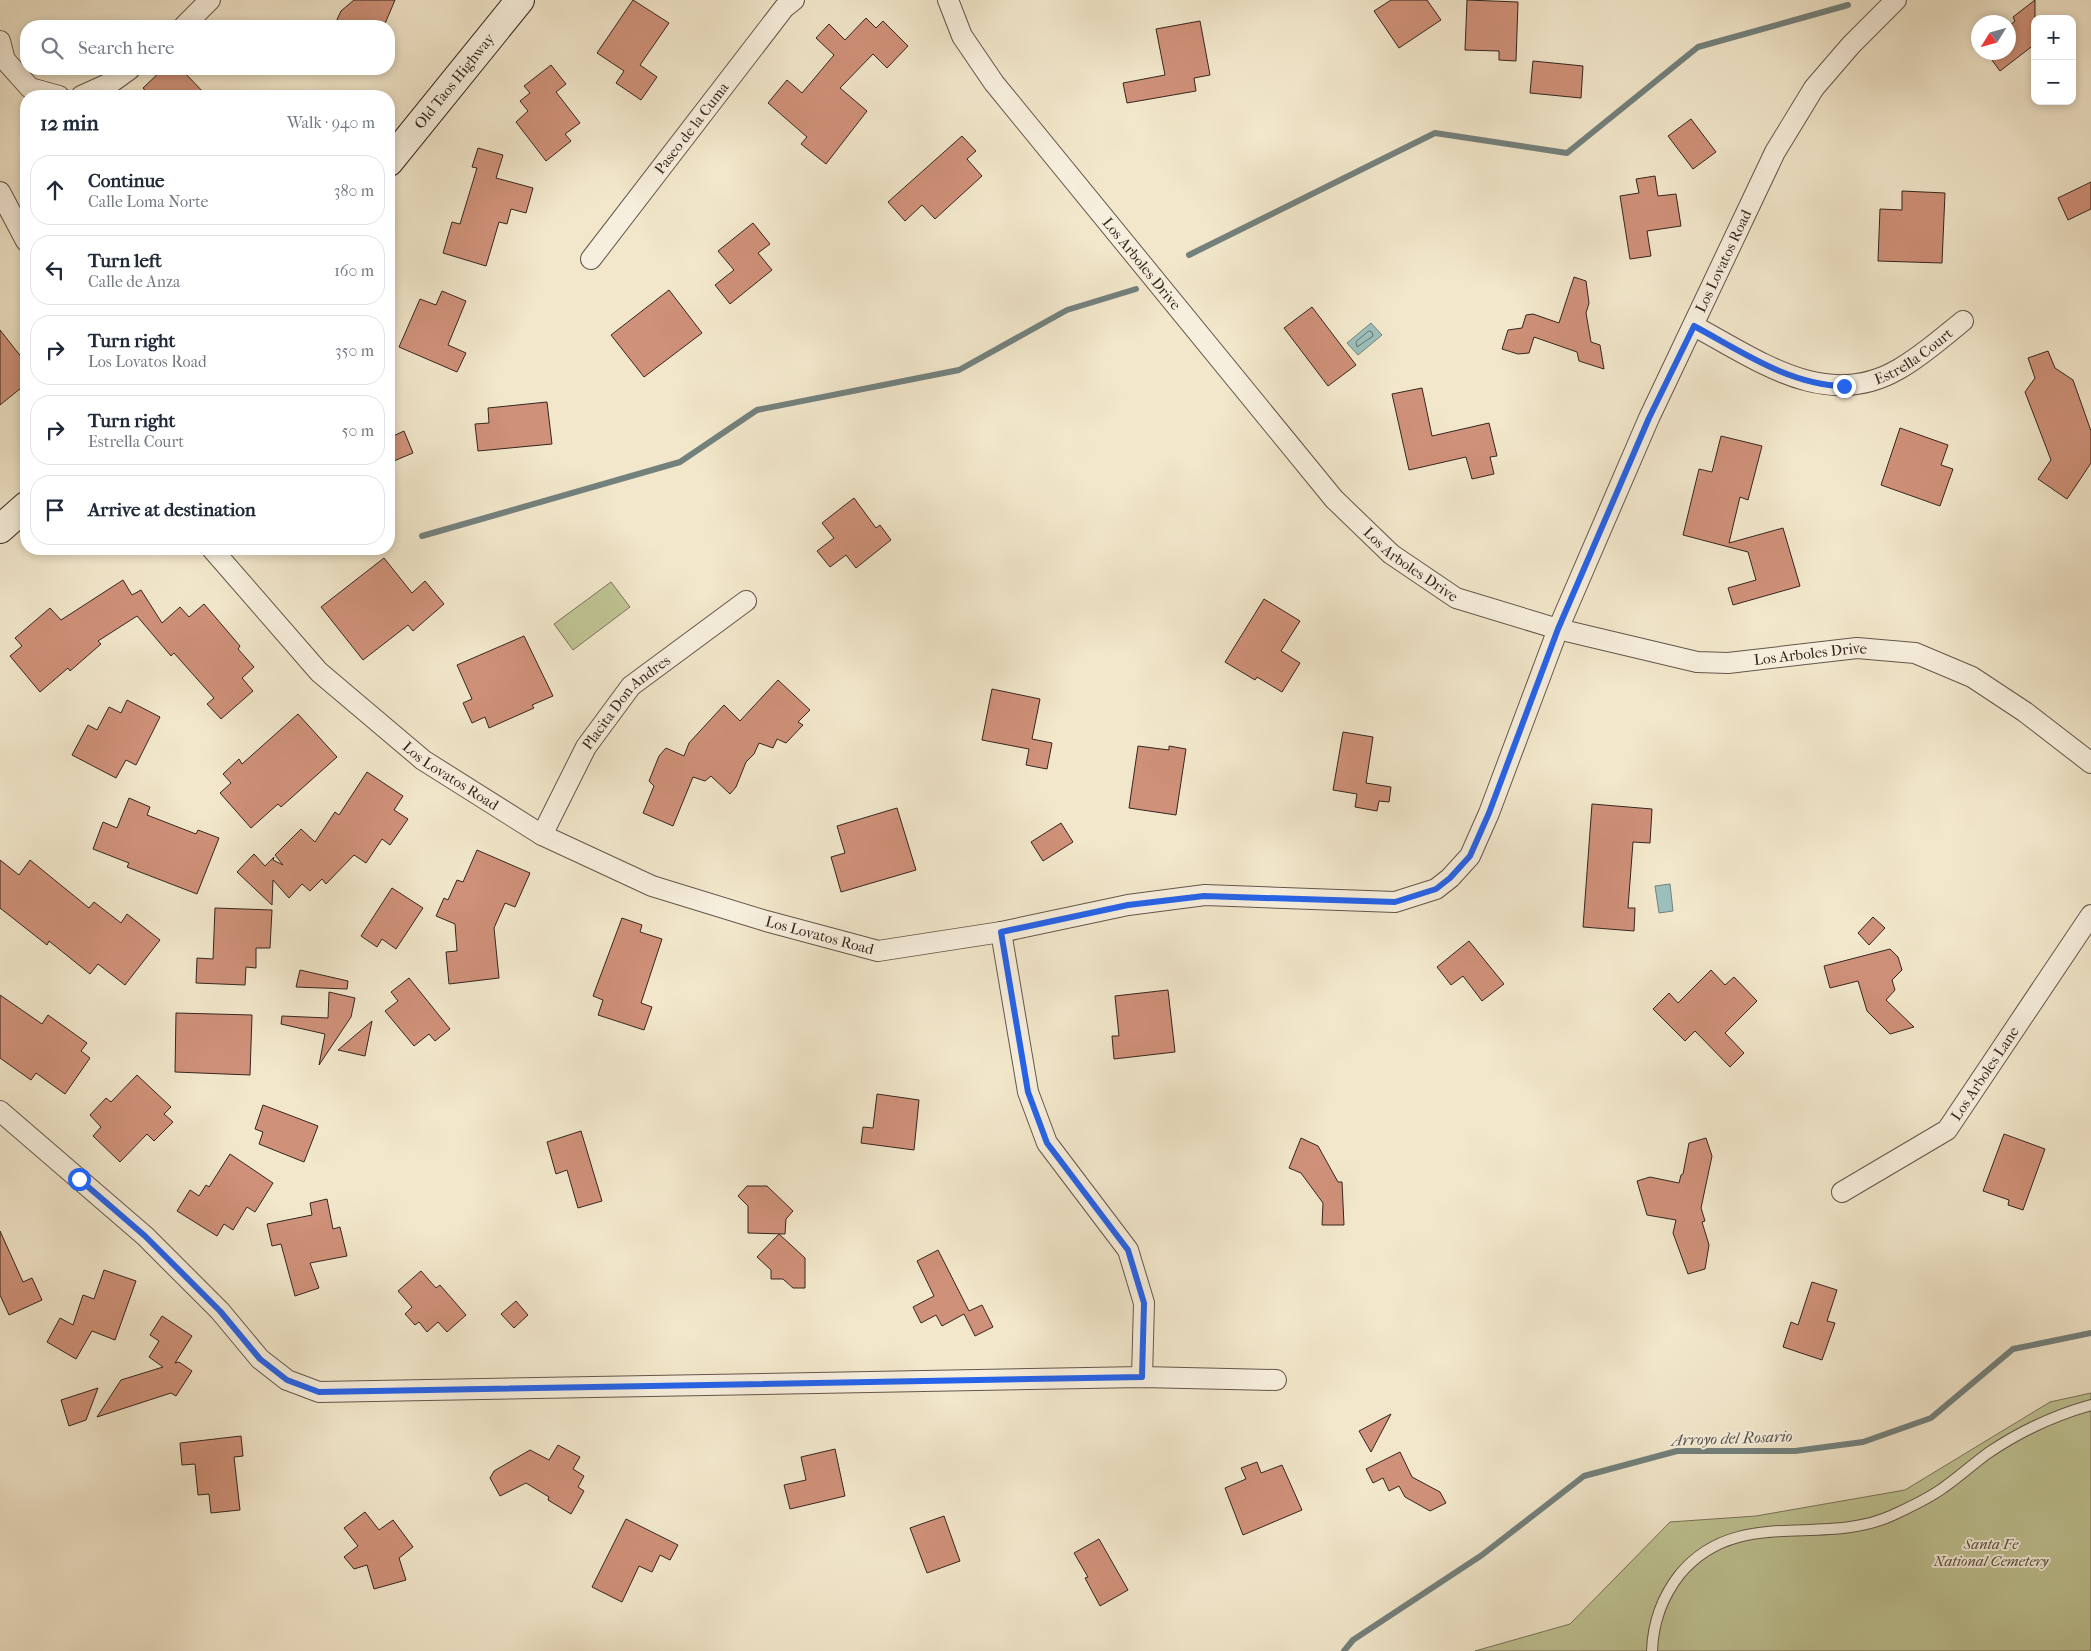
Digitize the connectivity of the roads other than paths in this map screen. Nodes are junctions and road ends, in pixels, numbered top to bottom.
1 (210, 0) edge
2 (520, 0) edge
3 (794, 0) edge
4 (948, 0) edge
5 (1893, 1) edge
6 (190, 20) edge
7 (0, 41) edge
8 (122, 75) edge
9 (37, 90) edge
10 (94, 90) edge
11 (395, 155) edge
12 (0, 192) edge
13 (20, 230) edge
14 (592, 258) dead end
15 (1963, 321) dead end
16 (1694, 326) junction
17 (20, 511) edge
18 (0, 529) edge
19 (217, 555) edge
20 (746, 601) dead end
21 (1558, 629) junction
22 (2091, 763) edge
23 (542, 835) junction
24 (2091, 915) edge
25 (1001, 932) junction
26 (0, 1111) edge
27 (1842, 1192) dead end
28 (1142, 1377) junction
29 (1276, 1380) dead end
30 (2091, 1405) edge
31 (1652, 1651) edge

1 - 6 street
2 - 11 street, Old Taos Highway
3 - 14 street, Paseo de la Cuma
4 - 21 street, Los Arboles Drive
5 - 16 street, Los Lovatos Road
7 - 9 street
8 - 10 street
12 - 13 street
15 - 16 street, Estrella Court
16 - 21 street, Los Lovatos Road
17 - 18 street
19 - 23 street, Los Lovatos Road
20 - 23 street, Placita Don Andres
21 - 22 street, Los Arboles Drive
21 - 25 street, Los Lovatos Road
23 - 25 street, Los Lovatos Road
24 - 27 street, Los Arboles Lane
25 - 28 street
26 - 28 street
28 - 29 street
30 - 31 lane

